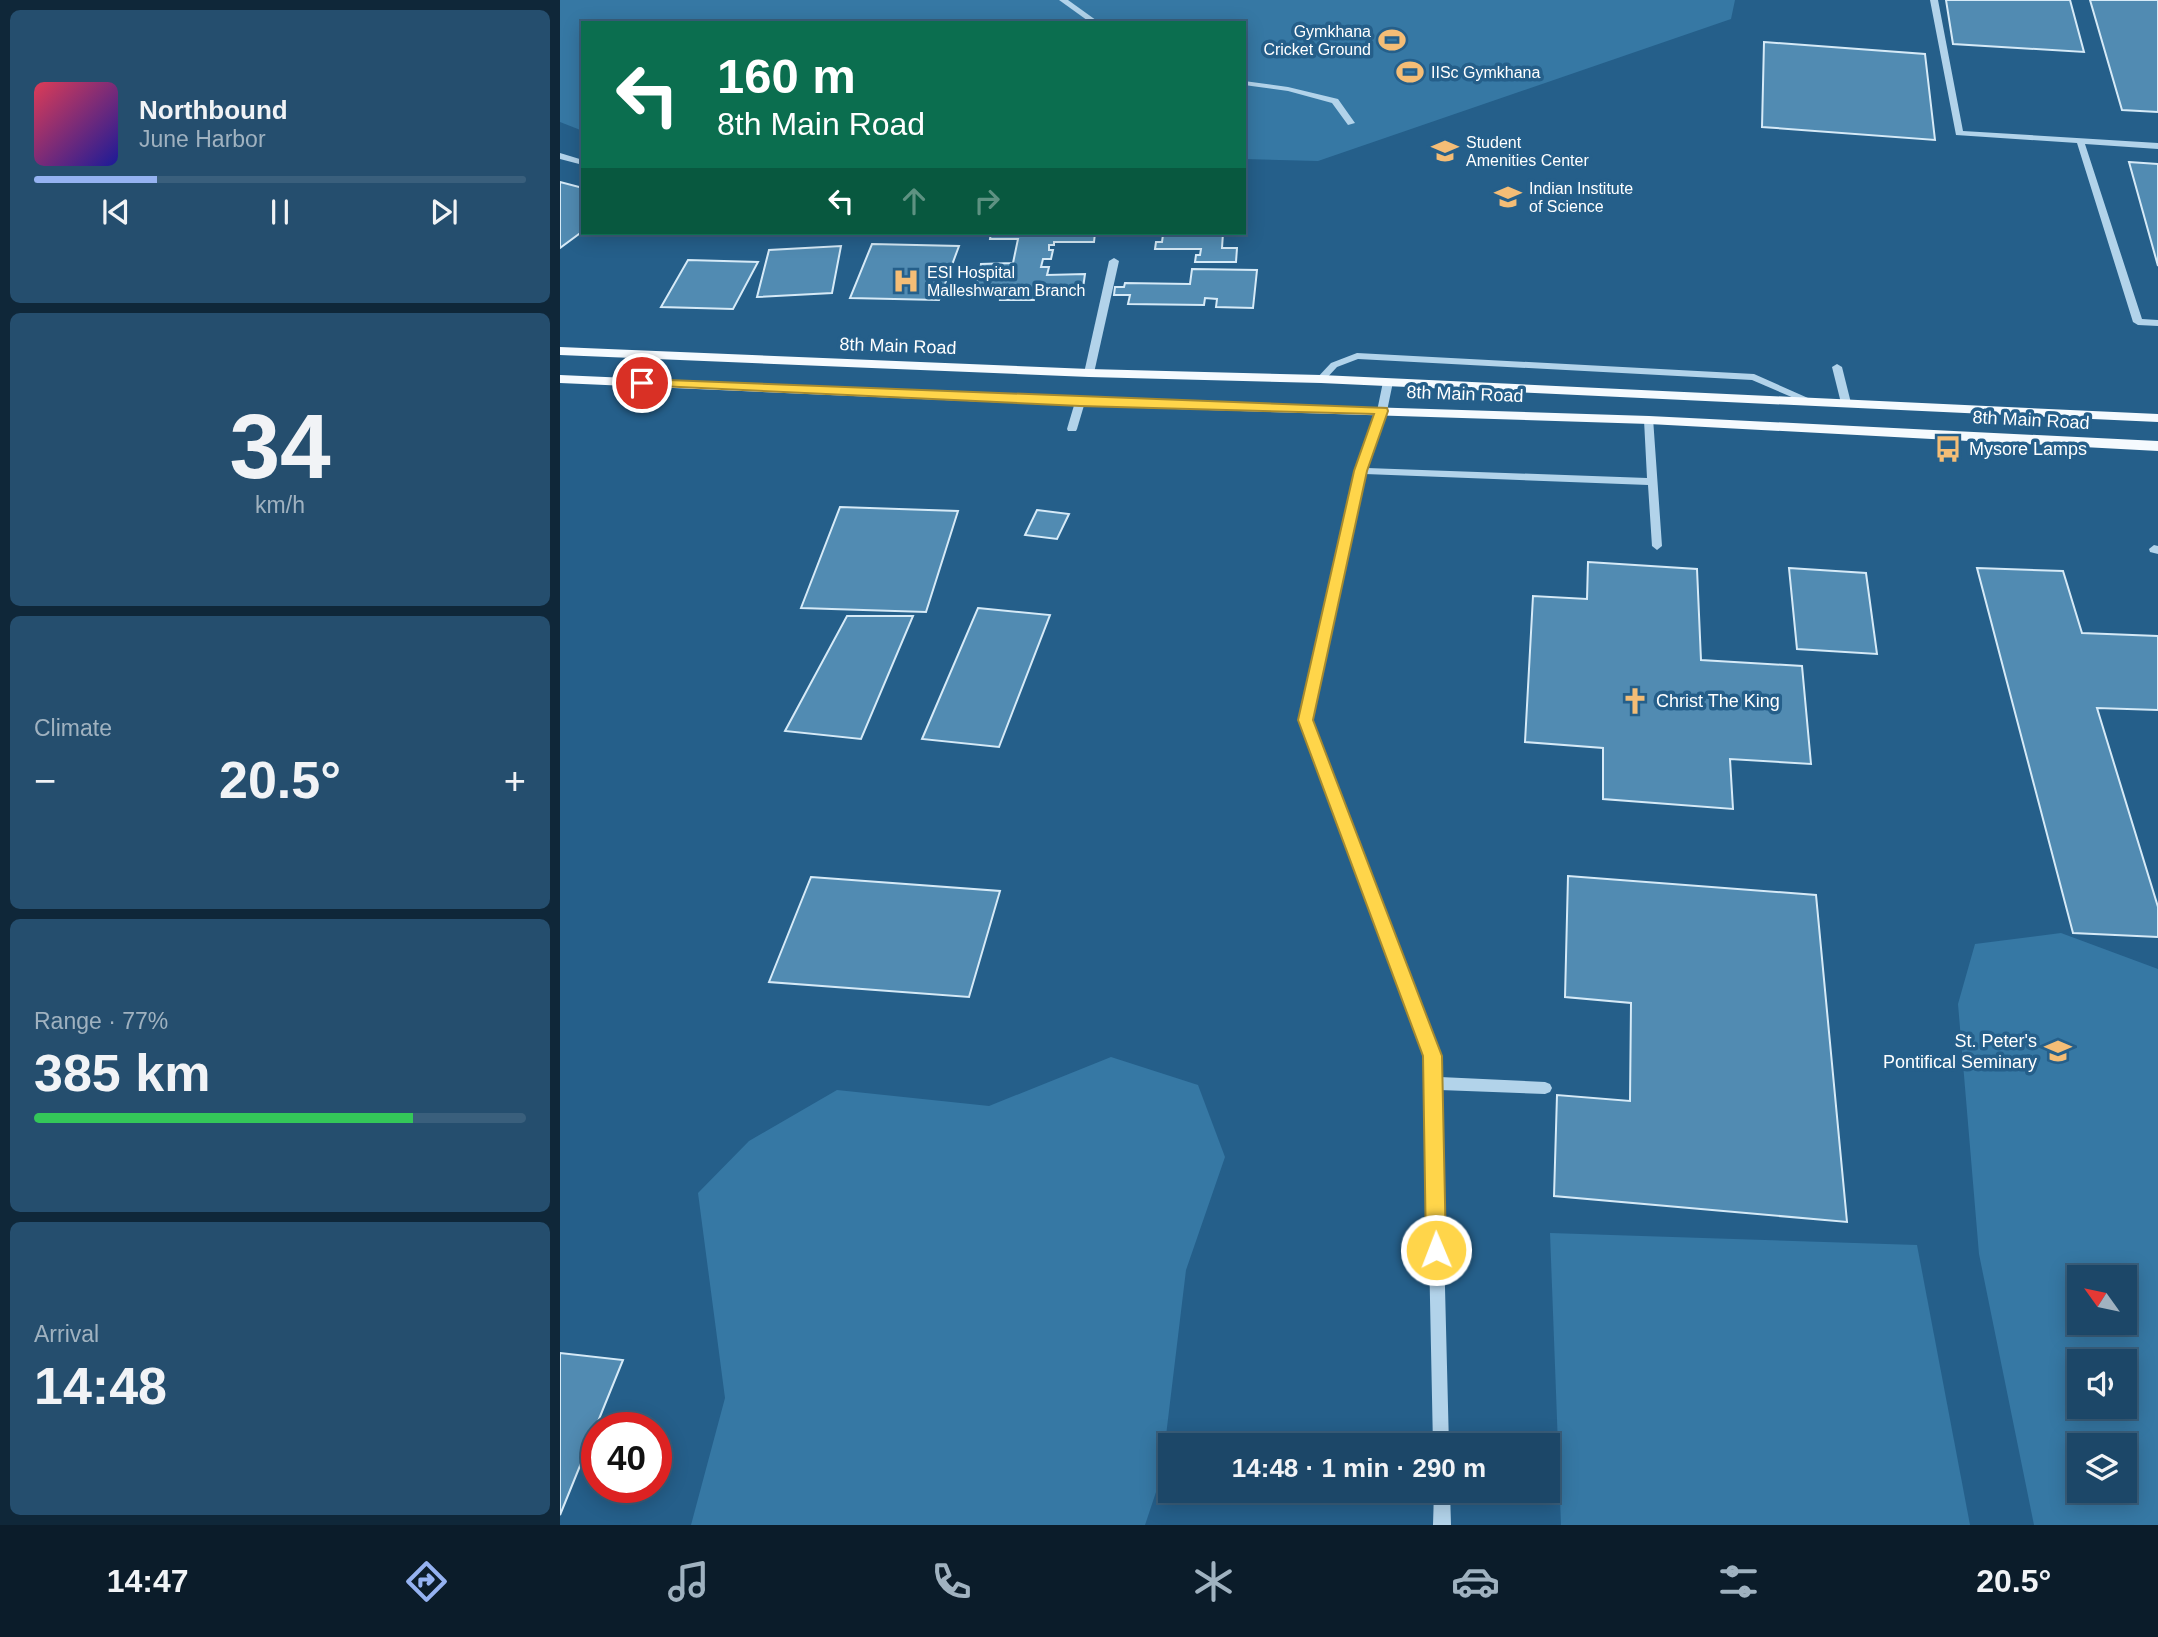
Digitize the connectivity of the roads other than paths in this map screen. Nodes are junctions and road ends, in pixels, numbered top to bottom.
1 (1063, 0) edge
2 (1934, 0) edge
3 (1093, 21) edge
4 (1246, 83) edge
5 (1351, 122) dead end
6 (2080, 141) junction
7 (2158, 146) edge
8 (560, 156) edge
9 (581, 162) edge
10 (1114, 261) dead end
11 (2158, 323) edge
12 (560, 351) edge
13 (1837, 367) dead end
14 (1089, 373) junction
15 (560, 379) edge
16 (1321, 379) junction
17 (1388, 382) junction
18 (1080, 402) junction
19 (1812, 402) junction
20 (1846, 402) junction
21 (1382, 411) junction
22 (2158, 418) edge
23 (1649, 420) junction
24 (1072, 429) dead end
25 (2158, 446) edge
26 (1361, 471) junction
27 (1653, 482) junction
28 (1657, 546) dead end
29 (1432, 1083) junction
30 (1545, 1088) dead end
31 (1441, 1433) edge
32 (1442, 1503) edge
33 (1443, 1525) edge

1 - 3 street
2 - 6 street
4 - 5 street
6 - 7 street
6 - 11 street
8 - 9 street
10 - 14 street
12 - 14 main road, 8th Main Road
13 - 20 street
14 - 16 main road, 8th Main Road
14 - 18 main road
15 - 18 main road, 8th Main Road
16 - 17 main road, 8th Main Road
16 - 19 street
17 - 19 main road, 8th Main Road
17 - 21 street
18 - 21 main road, 8th Main Road
18 - 24 street
19 - 20 main road, 8th Main Road
20 - 22 main road, 8th Main Road
21 - 23 main road, 8th Main Road
21 - 26 street
23 - 25 main road, 8th Main Road
23 - 27 street
26 - 27 street
26 - 29 street
27 - 28 street
29 - 30 street
29 - 31 street
32 - 33 street

